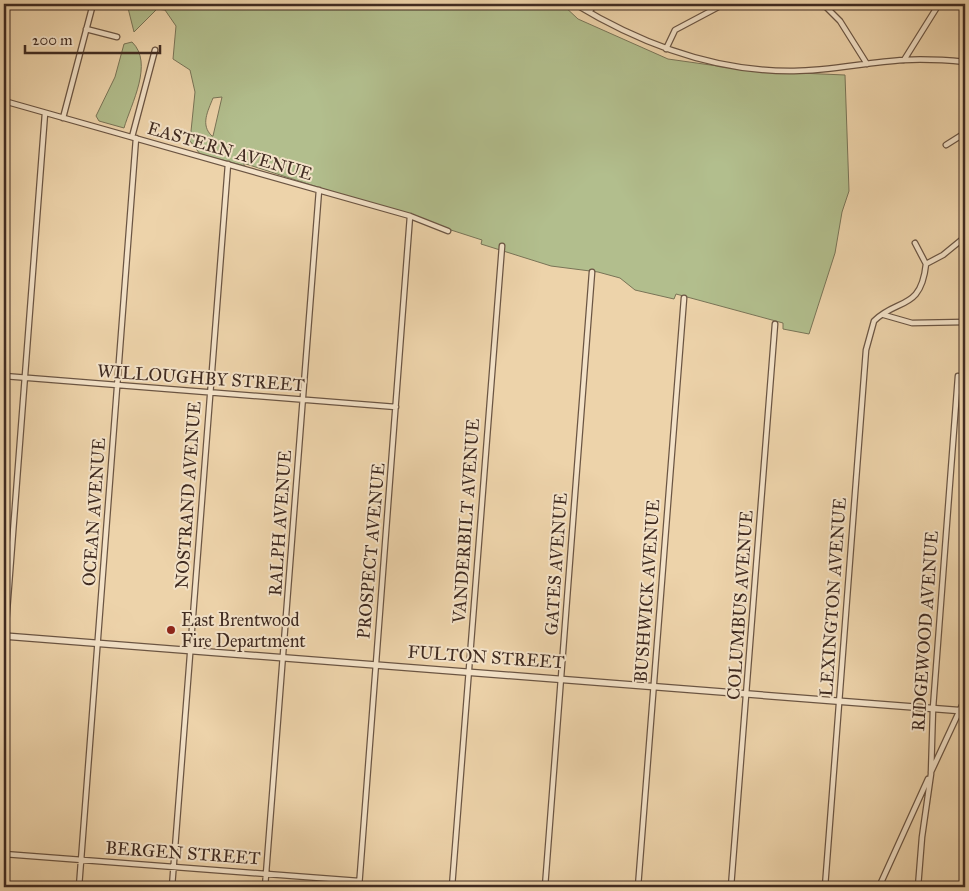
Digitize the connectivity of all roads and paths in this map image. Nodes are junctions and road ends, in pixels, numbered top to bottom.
1 (93, 4) edge
2 (575, 4) edge
3 (595, 4) edge
4 (724, 4) edge
5 (823, 4) edge
6 (939, 4) edge
7 (589, 12) junction
8 (86, 29) junction
9 (117, 37) dead end
10 (666, 49) junction
11 (155, 50) dead end
12 (904, 60) junction
13 (965, 62) edge
14 (867, 64) junction
15 (4, 101) edge
16 (45, 113) junction
17 (63, 118) junction
18 (965, 133) edge
19 (134, 138) junction
20 (946, 145) dead end
21 (228, 164) junction
22 (320, 190) junction
23 (410, 216) junction
24 (448, 231) dead end
25 (965, 237) edge
26 (915, 243) dead end
27 (502, 246) dead end
28 (926, 264) junction
29 (592, 272) dead end
30 (684, 298) dead end
31 (884, 315) junction
32 (965, 322) edge
33 (775, 324) dead end
34 (4, 376) edge
35 (958, 376) dead end
36 (24, 378) junction
37 (117, 385) junction
38 (210, 392) junction
39 (303, 399) junction
40 (396, 407) junction
41 (4, 636) edge
42 (98, 643) junction
43 (190, 650) junction
44 (4, 651) edge
45 (283, 657) junction
46 (375, 664) junction
47 (469, 671) junction
48 (562, 678) junction
49 (654, 686) junction
50 (747, 693) junction
51 (965, 699) edge
52 (839, 700) junction
53 (933, 708) junction
54 (962, 711) edge
55 (931, 774) junction
56 (4, 854) edge
57 (81, 859) junction
58 (174, 866) junction
59 (266, 873) junction
60 (359, 881) junction
61 (79, 887) edge
62 (172, 887) edge
63 (266, 887) edge
64 (359, 887) edge
65 (452, 887) edge
66 (545, 887) edge
67 (638, 887) edge
68 (731, 887) edge
69 (824, 887) edge
70 (879, 887) edge
71 (918, 887) edge

1 - 8 street
2 - 7 street
3 - 7 street
4 - 10 street
5 - 14 street
6 - 12 street
7 - 10 street
8 - 9 street
8 - 17 street
10 - 14 street
11 - 19 street, OCEAN AVENUE
12 - 13 street
12 - 14 street
15 - 16 street, EASTERN AVENUE
16 - 17 street, EASTERN AVENUE
16 - 36 street
17 - 19 street, EASTERN AVENUE
18 - 20 street
19 - 21 street, EASTERN AVENUE
19 - 37 street, OCEAN AVENUE
21 - 22 street, EASTERN AVENUE
21 - 38 street, NOSTRAND AVENUE
22 - 23 street, EASTERN AVENUE
22 - 39 street, RALPH AVENUE
23 - 24 street, EASTERN AVENUE
23 - 40 street, PROSPECT AVENUE
25 - 28 street
26 - 28 street
27 - 47 street, VANDERBILT AVENUE
28 - 31 street
29 - 48 street, GATES AVENUE
30 - 49 street, BUSHWICK AVENUE
31 - 32 street
31 - 52 street, LEXINGTON AVENUE
33 - 50 street, COLUMBUS AVENUE
34 - 36 street, WILLOUGHBY STREET
35 - 53 street, RIDGEWOOD AVENUE
36 - 37 street, WILLOUGHBY STREET
36 - 41 street
37 - 38 street, WILLOUGHBY STREET
37 - 42 street, OCEAN AVENUE
38 - 39 street, WILLOUGHBY STREET
38 - 43 street, NOSTRAND AVENUE
39 - 40 street, WILLOUGHBY STREET
39 - 45 street, RALPH AVENUE
40 - 46 street, PROSPECT AVENUE
41 - 42 street, FULTON STREET
41 - 44 street
42 - 43 street, FULTON STREET
42 - 57 street, OCEAN AVENUE
43 - 45 street, FULTON STREET
43 - 58 street, NOSTRAND AVENUE
45 - 46 street, FULTON STREET
45 - 59 street, RALPH AVENUE
46 - 47 street, FULTON STREET
46 - 60 street, PROSPECT AVENUE
47 - 48 street, FULTON STREET
47 - 65 street, VANDERBILT AVENUE
48 - 49 street, FULTON STREET
48 - 66 street, GATES AVENUE
49 - 50 street, FULTON STREET
49 - 67 street, BUSHWICK AVENUE
50 - 52 street, FULTON STREET
50 - 68 street, COLUMBUS AVENUE
51 - 54 street
52 - 53 street, FULTON STREET
52 - 69 street, LEXINGTON AVENUE
53 - 54 street, FULTON STREET
53 - 55 street, RIDGEWOOD AVENUE
54 - 55 street
55 - 70 street
55 - 71 street, RIDGEWOOD AVENUE
56 - 57 street, BERGEN STREET
57 - 58 street, BERGEN STREET
57 - 61 street, OCEAN AVENUE
58 - 59 street, BERGEN STREET
58 - 62 street, NOSTRAND AVENUE
59 - 60 street, BERGEN STREET
59 - 63 street, RALPH AVENUE
60 - 64 street, PROSPECT AVENUE

